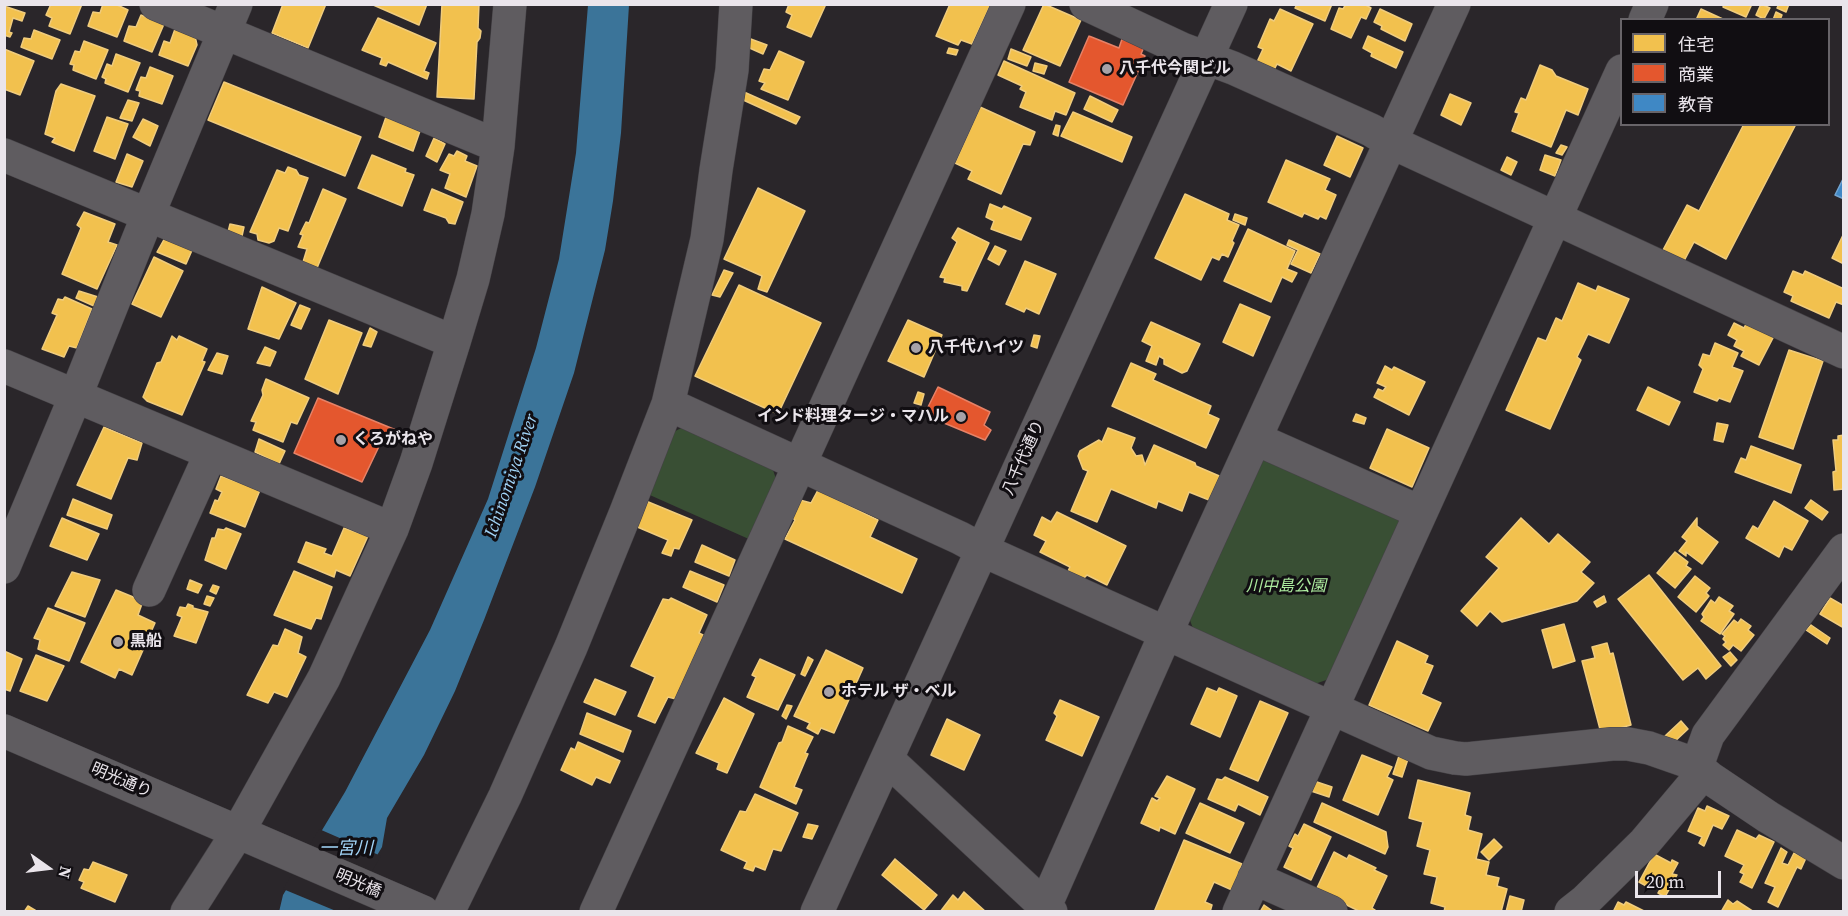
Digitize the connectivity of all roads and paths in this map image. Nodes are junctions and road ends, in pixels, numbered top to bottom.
1 (156, 4) edge
2 (510, 4) edge
3 (736, 4) edge
4 (1009, 4) edge
5 (1086, 4) edge
6 (1231, 4) edge
7 (1454, 4) edge
8 (1652, 4) edge
9 (1646, 18) edge
10 (230, 19) edge
11 (1207, 57) junction
12 (1620, 75) edge
13 (1391, 142) junction
14 (498, 146) junction
15 (4, 155) edge
16 (148, 215) junction
17 (1554, 218) junction
18 (454, 342) junction
19 (1844, 352) edge
20 (4, 366) edge
21 (76, 395) junction
22 (668, 404) junction
23 (1256, 439) junction
24 (211, 453) junction
25 (799, 464) junction
26 (1420, 512) junction
27 (392, 529) junction
28 (982, 550) junction
29 (1844, 550) edge
30 (4, 567) edge
31 (149, 590) dead end
32 (1166, 633) junction
33 (1333, 708) junction
34 (4, 731) edge
35 (888, 759) junction
36 (1697, 766) junction
37 (238, 832) junction
38 (1844, 863) edge
39 (1254, 878) junction
40 (417, 909) edge
41 (1048, 909) edge
42 (187, 912) edge
43 (448, 912) edge
44 (596, 912) edge
45 (817, 912) edge
46 (1239, 912) edge
47 (1331, 912) edge
48 (1571, 912) edge

1 - 10 street
2 - 14 street
3 - 22 street
4 - 25 street
5 - 11 street
6 - 11 street, 八千代通り
7 - 13 street
8 - 9 street
10 - 14 street
10 - 16 street
11 - 13 street
11 - 28 street, 八千代通り
12 - 17 street
13 - 17 street
13 - 23 street
14 - 18 street
15 - 16 street
16 - 18 street
16 - 21 street
17 - 19 street
17 - 26 street
18 - 27 street
20 - 21 street
21 - 24 street
21 - 30 street
22 - 25 street
22 - 43 street
23 - 26 street
23 - 32 street
24 - 27 street
24 - 31 street
25 - 28 street
25 - 44 street
26 - 33 street
27 - 37 street
28 - 32 street
28 - 35 street, 八千代通り
29 - 36 street
32 - 33 street
32 - 41 street
33 - 36 street
33 - 39 street
34 - 37 street, 明光通り
35 - 41 street
35 - 45 street, 八千代通り
36 - 38 street
36 - 48 street
37 - 40 street, 明光橋
37 - 42 street
39 - 46 street
39 - 47 street

